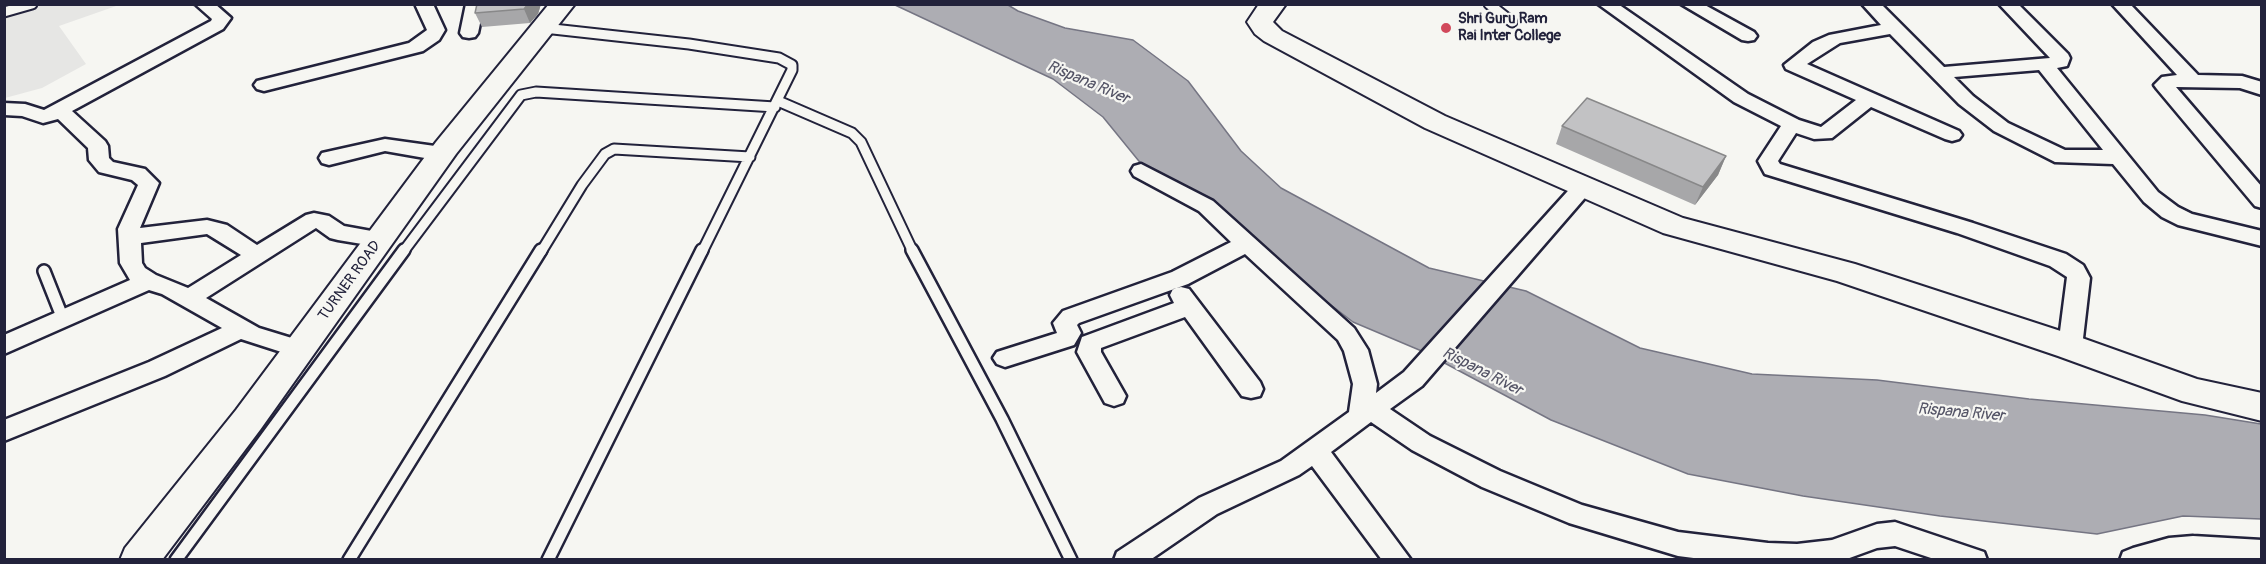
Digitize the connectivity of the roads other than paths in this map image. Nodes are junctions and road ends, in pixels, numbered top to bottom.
1 (32, 4) edge
2 (203, 4) edge
3 (424, 4) edge
4 (476, 4) edge
5 (563, 4) edge
6 (1274, 4) edge
7 (1489, 4) edge
8 (1606, 4) edge
9 (1689, 4) edge
10 (1870, 4) edge
11 (2007, 4) edge
12 (2120, 4) edge
13 (4, 12) edge
14 (1512, 22) dead end
15 (544, 28) junction
16 (1892, 28) junction
17 (469, 33) dead end
18 (1748, 36) dead end
19 (2044, 64) junction
20 (1938, 73) junction
21 (2193, 81) junction
22 (264, 85) dead end
23 (2262, 89) edge
24 (1869, 99) junction
25 (777, 104) junction
26 (4, 109) edge
27 (60, 110) junction
28 (1792, 124) junction
29 (1952, 135) dead end
30 (442, 154) junction
31 (750, 157) junction
32 (2119, 157) junction
33 (329, 158) dead end
34 (1141, 171) dead end
35 (1583, 187) junction
36 (2262, 201) edge
37 (130, 237) junction
38 (380, 239) junction
39 (2262, 239) edge
40 (1245, 244) junction
41 (256, 255) junction
42 (44, 270) dead end
43 (148, 281) junction
44 (1171, 282) junction
45 (189, 298) junction
46 (1189, 306) junction
47 (63, 319) junction
48 (241, 329) junction
49 (4, 345) edge
50 (2070, 347) junction
51 (300, 349) junction
52 (1005, 358) dead end
53 (1251, 389) dead end
54 (1114, 396) dead end
55 (2262, 406) edge
56 (1366, 415) junction
57 (4, 431) edge
58 (1316, 451) junction
59 (2262, 552) edge
60 (140, 560) edge
61 (176, 560) edge
62 (349, 560) edge
63 (548, 560) edge
64 (1071, 560) edge
65 (1127, 560) edge
66 (1398, 560) edge
67 (1974, 560) edge
68 (2133, 560) edge

1 - 13 lane
2 - 27 street
3 - 22 street
4 - 17 street
5 - 15 main road, TURNER ROAD
6 - 35 main road
7 - 14 lane
8 - 28 street
9 - 18 street
10 - 16 street
11 - 19 street
12 - 21 street
15 - 25 lane
15 - 30 main road, TURNER ROAD
16 - 20 street
16 - 24 street
19 - 20 street
19 - 32 street
20 - 32 street
21 - 23 street
21 - 36 street
24 - 28 street
24 - 29 street
25 - 31 lane
25 - 61 lane
25 - 64 lane
26 - 27 street
27 - 37 street
28 - 50 street
30 - 33 street
30 - 38 main road, TURNER ROAD
31 - 62 lane
31 - 63 lane
32 - 39 street
34 - 40 street
35 - 50 main road
35 - 56 street
37 - 41 street
37 - 43 street
38 - 41 street
38 - 51 main road, TURNER ROAD
40 - 44 street
40 - 56 street
41 - 45 street
42 - 47 lane
43 - 45 street
43 - 47 street
44 - 46 street
44 - 52 street
45 - 48 street
46 - 53 street
46 - 54 street
47 - 49 street
48 - 51 street
48 - 57 street
50 - 55 main road
51 - 60 main road, TURNER ROAD
56 - 58 street
56 - 67 street
58 - 65 street
58 - 66 street
59 - 68 street

